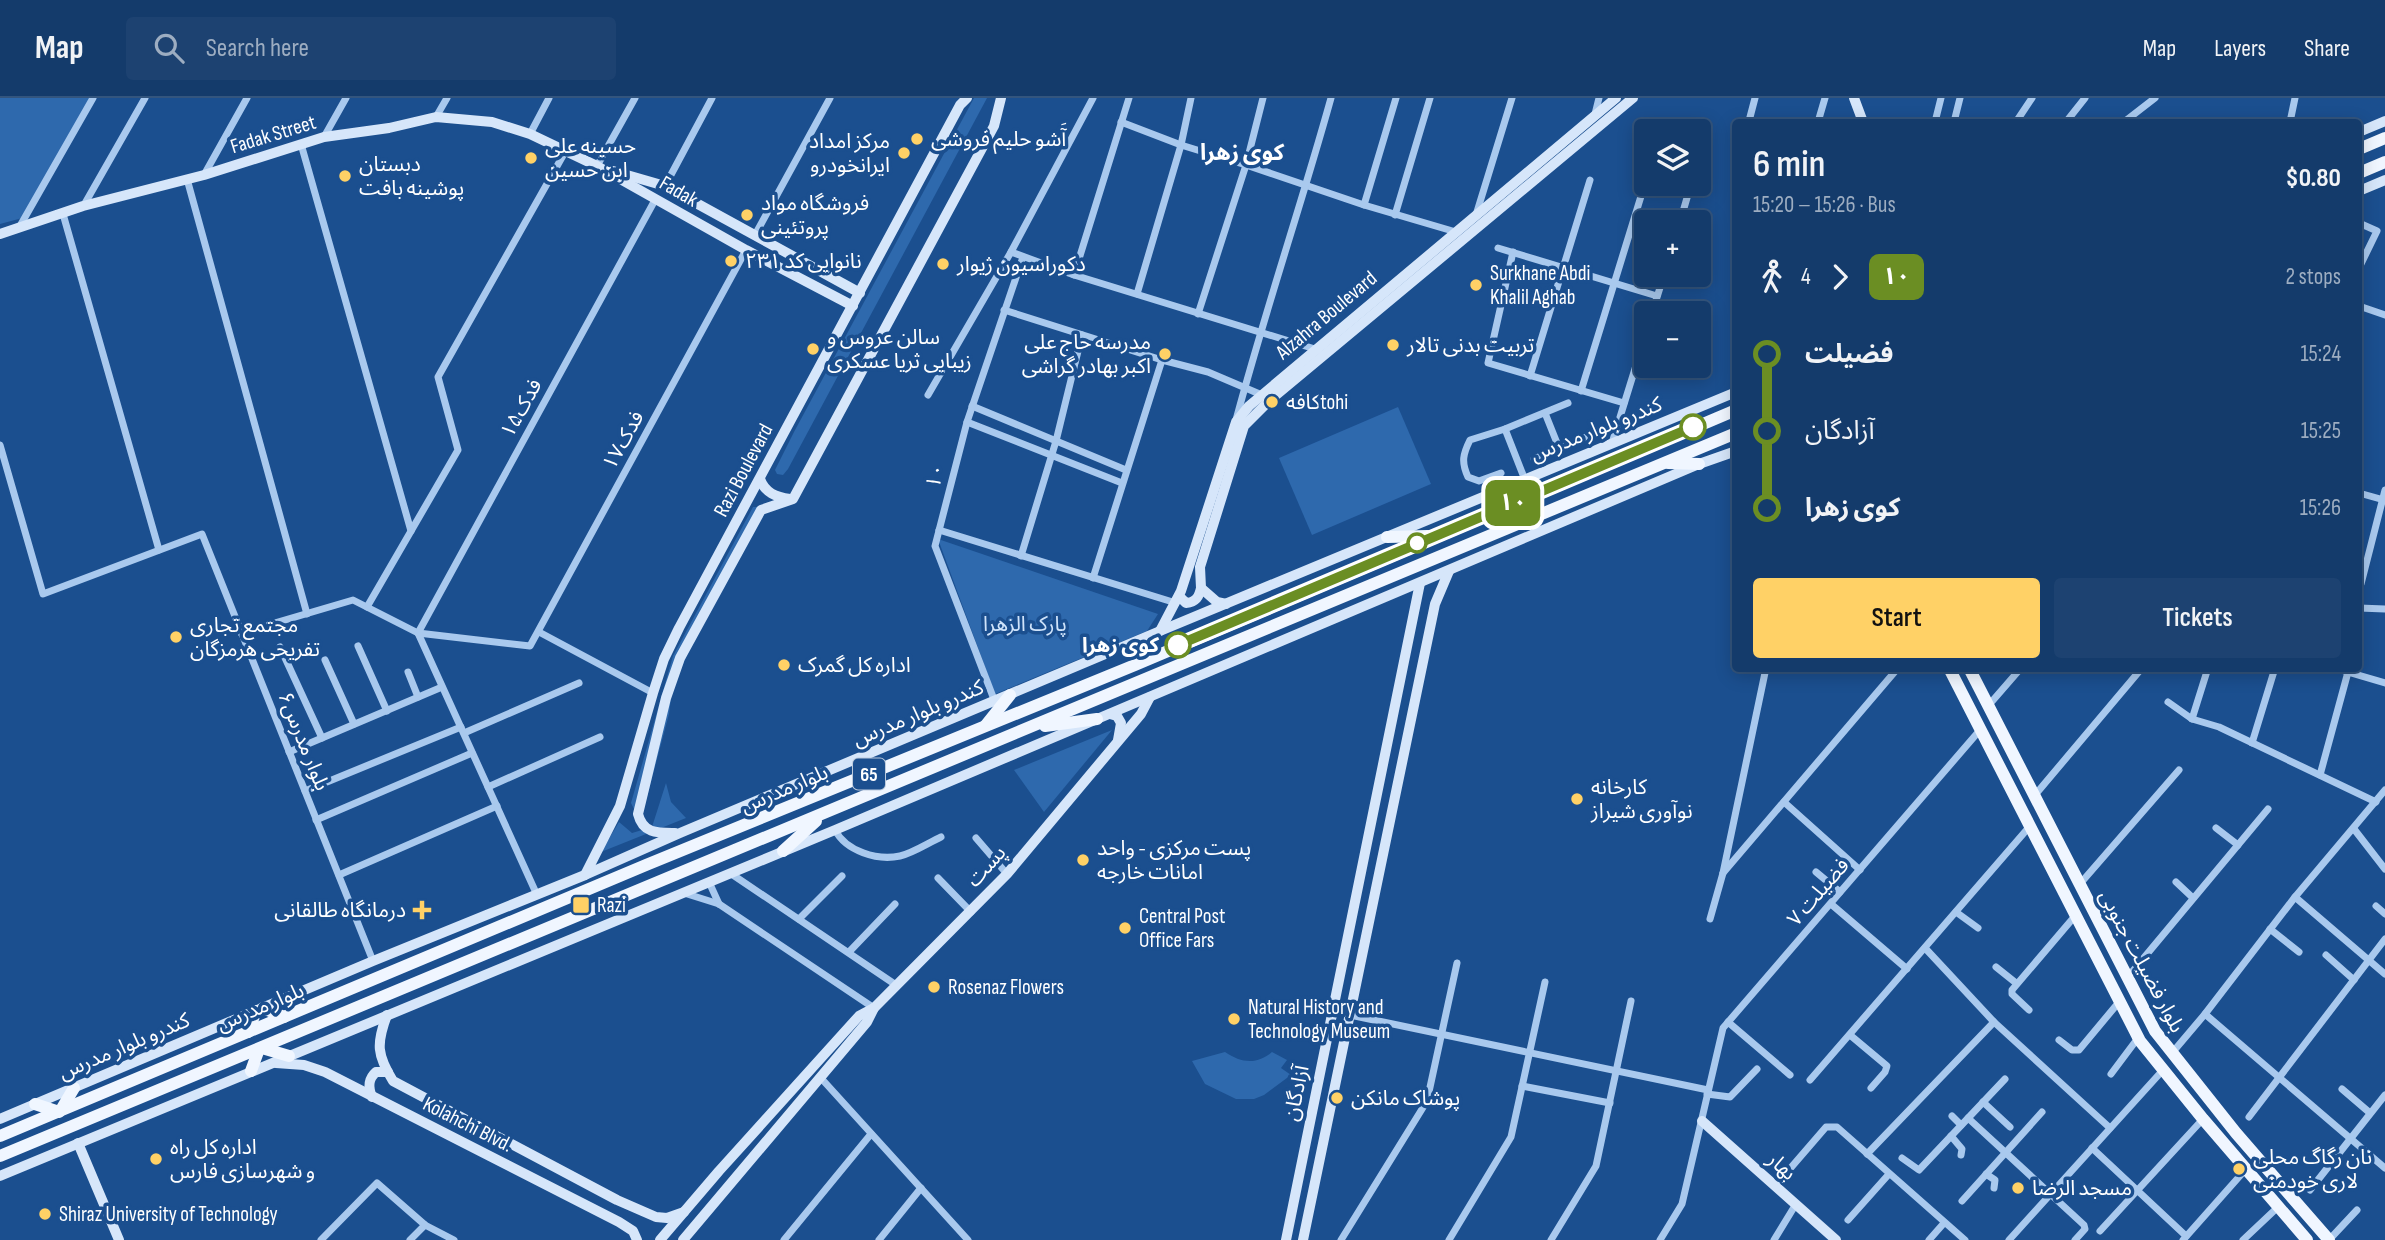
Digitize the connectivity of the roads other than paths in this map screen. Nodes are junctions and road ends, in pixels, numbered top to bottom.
1 (93, 98) edge
2 (145, 98) edge
3 (247, 98) edge
4 (346, 98) edge
5 (447, 98) edge
6 (549, 98) edge
7 (635, 98) edge
8 (712, 98) edge
9 (830, 98) edge
10 (967, 98) edge
11 (1001, 98) edge
12 (1093, 98) edge
13 (1129, 98) edge
14 (1191, 98) edge
15 (1263, 98) edge
16 (1331, 98) edge
17 (1396, 98) edge
18 (1430, 98) edge
19 (1512, 98) edge
20 (1599, 98) edge
21 (1616, 98) edge
22 (1633, 98) edge
23 (1755, 98) edge
24 (1825, 98) edge
25 (1854, 98) edge
26 (1941, 98) edge
27 (1960, 98) edge
28 (2032, 98) edge
29 (2085, 98) edge
30 (2155, 98) edge
31 (2295, 98) edge
32 (1594, 116) junction
33 (436, 117) junction
34 (1749, 119) edge
35 (1819, 119) edge
36 (1862, 119) edge
37 (1936, 119) edge
38 (1955, 119) edge
39 (2018, 119) edge
40 (2068, 119) edge
41 (2128, 119) edge
42 (2291, 119) edge
43 (2385, 121) edge
44 (1121, 122) junction
45 (2362, 131) edge
46 (530, 134) junction
47 (324, 137) junction
48 (2385, 138) edge
49 (301, 144) junction
50 (1181, 145) junction
51 (2362, 148) edge
52 (565, 152) junction
53 (2385, 162) edge
54 (1246, 165) junction
55 (597, 166) junction
56 (2362, 172) edge
57 (204, 176) junction
58 (187, 179) junction
59 (1590, 180) dead end
60 (2385, 180) edge
61 (1306, 185) junction
62 (664, 186) junction
63 (2362, 190) edge
64 (1641, 196) edge
65 (656, 201) junction
66 (1364, 205) junction
67 (83, 206) junction
68 (63, 214) junction
69 (1395, 215) junction
70 (1476, 215) junction
71 (2362, 224) edge
72 (20, 226) junction
73 (1456, 232) junction
74 (0, 234) edge
75 (755, 234) junction
76 (1498, 248) dead end
77 (746, 250) junction
78 (1011, 252) junction
79 (1513, 252) junction
80 (1023, 257) junction
81 (2362, 262) edge
82 (1563, 267) junction
83 (1074, 275) junction
84 (832, 278) junction
85 (1614, 283) junction
86 (1660, 287) edge
87 (828, 293) junction
88 (860, 293) junction
89 (1137, 294) junction
90 (1657, 296) junction
91 (1656, 301) edge
92 (853, 306) junction
93 (2362, 307) edge
94 (1004, 310) junction
95 (1198, 314) junction
96 (2385, 315) edge
97 (1261, 333) junction
98 (1082, 335) junction
99 (1315, 349) junction
100 (1162, 360) junction
101 (1634, 371) edge
102 (1530, 376) junction
103 (1245, 387) junction
104 (1581, 391) junction
105 (928, 395) dead end
106 (1262, 395) junction
107 (1732, 395) edge
108 (1568, 403) dead end
109 (1624, 403) junction
110 (972, 406) junction
111 (1732, 412) edge
112 (1545, 413) junction
113 (967, 422) junction
114 (1236, 422) junction
115 (1505, 429) junction
116 (1596, 433) dead end
117 (1732, 435) edge
118 (1056, 441) junction
119 (1612, 444) junction
120 (0, 445) edge
121 (1559, 449) junction
122 (1732, 452) edge
123 (1051, 456) junction
124 (1534, 459) dead end
125 (1664, 463) junction
126 (1699, 464) junction
127 (1126, 470) junction
128 (1501, 474) dead end
129 (760, 479) junction
130 (1525, 480) junction
131 (1122, 483) junction
132 (2385, 491) edge
133 (2362, 494) edge
134 (1529, 496) junction
135 (793, 499) junction
136 (2384, 500) edge
137 (1536, 516) junction
138 (939, 530) junction
139 (411, 531) junction
140 (1435, 536) junction
141 (1387, 537) junction
142 (159, 550) junction
143 (1021, 556) junction
144 (1449, 571) junction
145 (1093, 578) junction
146 (2362, 580) edge
147 (1420, 583) junction
148 (1201, 588) junction
149 (1177, 599) junction
150 (1417, 601) junction
151 (1226, 604) junction
152 (1435, 604) junction
153 (367, 607) junction
154 (2362, 608) edge
155 (2385, 609) edge
156 (307, 614) junction
157 (1160, 631) junction
158 (539, 632) junction
159 (241, 633) junction
160 (418, 633) junction
161 (358, 646) dead end
162 (280, 647) dead end
163 (325, 660) dead end
164 (408, 672) dead end
165 (1765, 672) edge
166 (1771, 672) edge
167 (1895, 672) edge
168 (1951, 672) edge
169 (1971, 672) edge
170 (2018, 672) edge
171 (2139, 672) edge
172 (2207, 672) edge
173 (2274, 672) edge
174 (2348, 672) joint
175 (1763, 681) junction
176 (579, 683) dead end
177 (2385, 683) edge
178 (442, 687) junction
179 (653, 692) junction
180 (1010, 695) junction
181 (418, 697) junction
182 (1150, 697) junction
183 (995, 702) junction
184 (2168, 702) dead end
185 (1989, 706) junction
186 (387, 710) junction
187 (1110, 714) junction
188 (1097, 719) junction
189 (2192, 719) junction
190 (354, 724) junction
191 (985, 726) junction
192 (1027, 728) junction
193 (462, 730) junction
194 (1980, 730) junction
195 (600, 737) dead end
196 (322, 738) junction
197 (1117, 743) junction
198 (2252, 743) junction
199 (289, 752) junction
200 (472, 753) junction
201 (2179, 770) dead end
202 (2320, 775) junction
203 (488, 787) junction
204 (2385, 790) edge
205 (305, 791) junction
206 (2034, 796) junction
207 (1784, 802) junction
208 (2376, 802) junction
209 (497, 806) junction
210 (2267, 809) dead end
211 (825, 813) junction
212 (316, 820) junction
213 (2030, 827) junction
214 (2216, 828) dead end
215 (2354, 829) junction
216 (835, 830) junction
217 (680, 832) junction
218 (941, 837) dead end
219 (976, 838) dead end
220 (2238, 845) junction
221 (783, 851) junction
222 (2385, 869) edge
223 (1860, 870) junction
224 (1815, 872) dead end
225 (730, 873) junction
226 (1723, 873) junction
227 (1007, 874) junction
228 (339, 875) junction
229 (585, 876) junction
230 (842, 876) dead end
231 (938, 878) dead end
232 (709, 882) junction
233 (2176, 882) dead end
234 (2079, 885) junction
235 (683, 892) junction
236 (1840, 892) junction
237 (537, 895) junction
238 (2295, 897) junction
239 (2193, 898) junction
240 (607, 904) junction
241 (719, 904) junction
242 (895, 904) dead end
243 (1831, 904) junction
244 (2376, 906) dead end
245 (971, 912) junction
246 (1956, 912) junction
247 (631, 914) junction
248 (2385, 914) edge
249 (2076, 916) junction
250 (799, 919) junction
251 (1710, 919) dead end
252 (1978, 928) dead end
253 (2270, 929) junction
254 (2385, 939) edge
255 (1925, 948) junction
256 (849, 952) junction
257 (2299, 952) dead end
258 (2326, 955) dead end
259 (2369, 960) junction
260 (373, 961) junction
261 (417, 962) junction
262 (1457, 963) dead end
263 (1996, 967) dead end
264 (1907, 969) junction
265 (2385, 974) edge
266 (2127, 978) junction
267 (425, 980) junction
268 (2354, 980) junction
269 (1545, 982) dead end
270 (2016, 984) junction
271 (896, 985) junction
272 (1632, 1001) dead end
273 (2119, 1002) junction
274 (874, 1008) junction
275 (260, 1009) junction
276 (2029, 1010) dead end
277 (2205, 1014) junction
278 (387, 1015) junction
279 (1350, 1015) junction
280 (284, 1017) junction
281 (1728, 1022) junction
282 (1994, 1022) junction
283 (248, 1032) junction
284 (1442, 1034) junction
285 (1850, 1035) junction
286 (2138, 1038) junction
287 (2059, 1040) dead end
288 (261, 1048) junction
289 (1530, 1053) junction
290 (2171, 1054) junction
291 (289, 1056) junction
292 (273, 1062) junction
293 (1757, 1069) dead end
294 (2163, 1070) junction
295 (251, 1071) junction
296 (1617, 1071) junction
297 (388, 1072) junction
298 (816, 1073) junction
299 (1790, 1074) dead end
300 (2111, 1074) dead end
301 (2279, 1077) junction
302 (2005, 1079) dead end
303 (1810, 1080) dead end
304 (1522, 1086) junction
305 (74, 1088) junction
306 (1871, 1088) dead end
307 (2342, 1089) dead end
308 (1707, 1092) junction
309 (2385, 1095) edge
310 (372, 1097) junction
311 (1983, 1102) junction
312 (1610, 1103) junction
313 (36, 1104) junction
314 (60, 1111) junction
315 (2042, 1112) dead end
316 (2370, 1113) junction
317 (1952, 1116) dead end
318 (2249, 1117) dead end
319 (1968, 1118) junction
320 (0, 1119) edge
321 (2203, 1119) junction
322 (1702, 1121) junction
323 (1961, 1125) junction
324 (2010, 1127) dead end
325 (2110, 1128) junction
326 (872, 1134) junction
327 (0, 1136) edge
328 (1951, 1136) junction
329 (2350, 1138) junction
330 (78, 1143) junction
331 (2092, 1148) junction
332 (2005, 1153) junction
333 (1867, 1154) junction
334 (1961, 1155) dead end
335 (0, 1156) edge
336 (1902, 1158) dead end
337 (2385, 1168) edge
338 (2246, 1169) junction
339 (719, 1171) junction
340 (1889, 1174) junction
341 (1986, 1174) junction
342 (0, 1176) edge
343 (1298, 1179) junction
344 (732, 1182) junction
345 (1315, 1183) junction
346 (1775, 1186) junction
347 (921, 1188) junction
348 (1994, 1188) dead end
349 (2310, 1190) dead end
350 (2137, 1191) junction
351 (2051, 1194) junction
352 (1962, 1201) dead end
353 (624, 1203) junction
354 (1796, 1204) junction
355 (2278, 1207) junction
356 (2357, 1210) dead end
357 (684, 1212) junction
358 (2307, 1216) junction
359 (614, 1220) junction
360 (1849, 1220) dead end
361 (1944, 1223) junction
362 (425, 1225) junction
363 (2100, 1231) dead end
364 (2300, 1232) edge
365 (2185, 1238) edge
366 (2248, 1238) edge
367 (688, 1239) edge
368 (119, 1240) edge
369 (321, 1240) edge
370 (410, 1240) edge
371 (454, 1240) edge
372 (637, 1240) edge
373 (660, 1240) edge
374 (784, 1240) edge
375 (879, 1240) edge
376 (968, 1240) edge
377 (1286, 1240) edge
378 (1303, 1240) edge
379 (1341, 1240) edge
380 (1450, 1240) edge
381 (1551, 1240) edge
382 (1660, 1240) edge
383 (1774, 1240) edge
384 (1836, 1240) edge
385 (1929, 1240) edge
386 (1965, 1240) edge
387 (2009, 1240) edge
388 (2075, 1240) edge
389 (2329, 1240) edge

1 - 72 street
2 - 67 street
3 - 57 street
4 - 47 street
5 - 33 street
6 - 46 street
7 - 55 street
8 - 62 street
9 - 75 street
10 - 88 main road, Razi Boulevard
11 - 135 main road
12 - 78 street
13 - 44 street
14 - 50 street
15 - 54 street
16 - 61 street
17 - 66 street
18 - 69 street
19 - 70 street
20 - 32 street
21 - 32 main road, Alzahra Boulevard
22 - 148 main road, Alzahra Boulevard
23 - 34 street
24 - 35 street
25 - 36 main road
26 - 37 street
27 - 38 street
28 - 39 street
29 - 40 street
30 - 41 street
31 - 42 street
32 - 70 main road, Alzahra Boulevard
33 - 46 main road, Fadak Street
33 - 47 main road, Fadak Street
43 - 45 main road
44 - 50 street
44 - 83 street
46 - 52 main road, Fadak Street
47 - 49 main road, Fadak Street
48 - 51 main road
49 - 57 main road, Fadak Street
49 - 139 street
50 - 54 street
50 - 89 street
52 - 55 main road, Fadak Street
52 - 139 street
53 - 56 main road
54 - 61 street
54 - 95 street
55 - 62 main road, Fadak
55 - 65 main road, Fadak
57 - 58 main road, Fadak Street
58 - 67 main road, Fadak Street
58 - 156 street
59 - 82 street
60 - 63 main road
61 - 66 street
61 - 97 street
62 - 75 main road, Fadak
64 - 85 street
65 - 77 main road, Fadak
65 - 160 street, فدک۱۵
66 - 69 street
67 - 68 main road, Fadak Street
68 - 72 main road, Fadak Street
68 - 142 street
69 - 73 street
70 - 73 main road, Alzahra Boulevard
71 - 81 street
72 - 74 main road, Fadak Street
73 - 99 main road, Alzahra Boulevard
75 - 84 main road, Fadak
76 - 79 street
77 - 87 main road, Fadak
77 - 158 street, فدک۱۷
78 - 80 street
78 - 105 street
79 - 82 street
79 - 102 street
80 - 83 street
80 - 94 street, ۱۰
82 - 85 street
82 - 102 street
83 - 89 street
84 - 87 main road
84 - 88 main road, Fadak
85 - 90 street
85 - 104 street
86 - 90 street
87 - 92 main road, Fadak
88 - 92 main road, Razi Boulevard
89 - 95 street
90 - 91 street
92 - 129 main road, Razi Boulevard
93 - 96 street
94 - 98 street
94 - 110 street, ۱۰
95 - 97 street
97 - 99 street
97 - 103 street
98 - 100 street
98 - 118 street
99 - 106 main road, Alzahra Boulevard
100 - 103 street
100 - 127 street
101 - 109 street
102 - 104 street
103 - 106 street
103 - 114 street
104 - 109 street
106 - 114 main road, Alzahra Boulevard
107 - 119 main road, کندرو بلوار مدرس
108 - 112 street
109 - 119 street
110 - 113 street, ۱۰
110 - 118 street
111 - 134 main road, بلوار مدرس / 65
112 - 115 street
112 - 121 street
113 - 123 street
113 - 138 street, ۱۰
114 - 149 main road, Alzahra Boulevard
115 - 128 street
115 - 130 street
116 - 121 street
117 - 125 main road, بلوار مدرس / 65
118 - 123 street
118 - 127 street
119 - 130 main road, کندرو بلوار مدرس
120 - 142 street
121 - 124 street
122 - 126 main road
123 - 131 street
123 - 143 street
125 - 126 main road
125 - 137 main road, بلوار مدرس / 65
126 - 144 main road
127 - 131 street
129 - 135 main road
129 - 179 main road, Razi Boulevard
130 - 141 main road, کندرو بلوار مدرس
131 - 145 street
132 - 136 street
133 - 136 street
134 - 137 main road
134 - 140 main road, بلوار مدرس / 65
135 - 217 main road, Razi Boulevard
136 - 146 street
137 - 192 main road, بلوار مدرس / 65
138 - 143 street
138 - 183 street, ۱۰
139 - 153 street
140 - 141 main road
140 - 191 main road, بلوار مدرس / 65
141 - 151 main road, کندرو بلوار مدرس
142 - 159 street, بلوار مدرس۶
143 - 145 street
144 - 147 main road
144 - 152 main road, آزادگان
145 - 149 street
147 - 150 main road, آزادگان
147 - 182 main road
148 - 149 main road
148 - 151 main road
149 - 157 main road, Alzahra Boulevard
150 - 152 main road
150 - 343 main road, آزادگان
151 - 157 main road, کندرو بلوار مدرس
152 - 279 main road, آزادگان
153 - 156 street
153 - 160 street
154 - 155 street
156 - 159 street
157 - 180 main road, کندرو بلوار مدرس
158 - 160 street, فدک۱۷
158 - 179 street
159 - 199 street, بلوار مدرس۶
160 - 178 street
161 - 186 street
162 - 196 street
163 - 190 street
164 - 181 street
165 - 175 street
166 - 175 street
167 - 207 street
168 - 194 main road, بلوار فضیلت جنوبی
169 - 185 main road, بلوار فضیلت جنوبی
170 - 185 street
171 - 206 street
172 - 189 street
173 - 198 street
174 - 177 street
174 - 202 street
175 - 226 street
176 - 193 street
178 - 181 street
178 - 193 street
179 - 229 main road, Razi Boulevard
180 - 183 main road, کندرو بلوار مدرس
180 - 191 main road
181 - 186 street
182 - 187 main road
182 - 197 main road, پست
183 - 217 main road, کندرو بلوار مدرس
184 - 189 street
185 - 206 main road, بلوار فضیلت جنوبی
186 - 190 street
187 - 188 main road
187 - 197 main road
188 - 192 main road
188 - 216 main road
189 - 198 street
190 - 196 street
191 - 261 main road, بلوار مدرس / 65
192 - 211 main road, بلوار مدرس / 65
193 - 200 street
193 - 205 street
194 - 213 main road, بلوار فضیلت جنوبی
194 - 223 street, فضیلت ۷
195 - 203 street
196 - 199 street
197 - 227 main road, پست
198 - 202 street
199 - 205 street, بلوار مدرس۶
200 - 203 street
200 - 212 street
201 - 234 street
202 - 208 street
203 - 209 street
204 - 208 street
205 - 212 street, بلوار مدرس۶
206 - 234 main road, بلوار فضیلت جنوبی
207 - 223 street
207 - 226 street
208 - 215 street
209 - 228 street
209 - 237 street
210 - 220 street
211 - 221 main road
211 - 240 main road, بلوار مدرس / 65
212 - 228 street, بلوار مدرس۶
213 - 246 street
213 - 249 main road, بلوار فضیلت جنوبی
214 - 220 street
215 - 222 street
215 - 238 street
216 - 218 street
216 - 221 main road
217 - 229 main road, کندرو بلوار مدرس
219 - 227 street
220 - 239 street
221 - 225 main road
223 - 236 street, فضیلت ۷
224 - 236 street
225 - 232 main road
225 - 250 street
226 - 251 street
227 - 245 main road, پست
228 - 260 street, بلوار مدرس۶
229 - 237 main road, کندرو بلوار مدرس
230 - 250 street
231 - 245 street
232 - 235 main road
232 - 241 street
233 - 239 street
234 - 266 main road, بلوار فضیلت جنوبی
235 - 241 street
235 - 247 main road
236 - 243 street, فضیلت ۷
237 - 260 main road, کندرو بلوار مدرس
238 - 253 street
238 - 259 street
239 - 266 street
240 - 247 main road
240 - 267 main road, بلوار مدرس / 65
241 - 274 street
242 - 256 street
243 - 264 street
243 - 281 street, فضیلت ۷
244 - 248 street
245 - 271 main road, پست
246 - 252 street
246 - 255 street
247 - 278 main road
249 - 270 street
249 - 273 main road, بلوار فضیلت جنوبی
250 - 256 street
253 - 257 street
253 - 277 street
254 - 259 street
255 - 264 street
255 - 282 street
256 - 271 street
258 - 268 street
259 - 265 street
259 - 268 street
260 - 275 main road, کندرو بلوار مدرس
261 - 267 main road
261 - 280 main road, بلوار مدرس / 65
262 - 284 street
263 - 270 street
264 - 285 street
266 - 290 main road, بلوار فضیلت جنوبی
267 - 288 main road, بلوار مدرس / 65
268 - 301 street
269 - 289 street
270 - 276 street
271 - 274 main road, پست
272 - 296 street
273 - 286 main road, بلوار فضیلت جنوبی
273 - 287 street
274 - 298 main road, پست
275 - 280 main road
275 - 283 main road
275 - 305 main road, کندرو بلوار مدرس
277 - 290 street
277 - 301 street
278 - 291 main road
278 - 297 main road
279 - 284 street
279 - 345 main road, آزادگان
280 - 283 main road, بلوار مدرس / 65
281 - 299 street
281 - 308 street, فضیلت ۷
282 - 325 street
282 - 333 street
283 - 314 main road, بلوار مدرس / 65
284 - 289 street
284 - 379 street
285 - 303 street
285 - 306 street
286 - 294 main road, بلوار فضیلت جنوبی
286 - 300 street
288 - 291 main road
288 - 295 main road
288 - 335 main road, بلوار مدرس / 65
289 - 296 street
289 - 304 street
290 - 358 main road, بلوار فضیلت جنوبی
291 - 292 main road
292 - 295 main road
292 - 310 main road, Kolahchi Blvd.
293 - 308 street
294 - 321 main road, بلوار فضیلت جنوبی
294 - 325 street
295 - 330 main road
296 - 308 street
296 - 312 street
297 - 310 main road
297 - 353 main road, Kolahchi Blvd.
298 - 326 street
298 - 339 main road, پست
298 - 344 main road, پست
301 - 318 street
301 - 329 street
302 - 311 street
304 - 312 street
304 - 380 street
305 - 313 main road, کندرو بلوار مدرس
305 - 314 main road
307 - 316 street
308 - 322 street, فضیلت ۷
309 - 316 street
310 - 359 main road, Kolahchi Blvd.
311 - 319 street
311 - 324 street
312 - 381 street
313 - 314 main road
313 - 320 main road, کندرو بلوار مدرس
314 - 327 main road, بلوار مدرس / 65
315 - 332 street
316 - 329 street
317 - 323 street
319 - 323 street
319 - 332 street
321 - 338 main road, بلوار فضیلت جنوبی
321 - 350 street
322 - 346 main road, بهار
322 - 382 street, فضیلت ۷
323 - 328 street
325 - 331 street
326 - 347 street
326 - 374 street
328 - 334 street
328 - 336 street
329 - 337 street
329 - 349 street
330 - 342 main road
330 - 368 main road
331 - 350 street
331 - 351 street
332 - 341 street
332 - 351 street
333 - 340 street
333 - 346 street
338 - 355 main road, بلوار فضیلت جنوبی
338 - 365 street
339 - 344 main road
339 - 357 main road, پست
340 - 360 street
340 - 361 street
341 - 348 street
341 - 352 street
343 - 345 main road
343 - 377 main road, آزادگان
344 - 367 main road, پست
345 - 378 main road, آزادگان
346 - 354 main road, بهار
347 - 375 street
347 - 376 street
350 - 363 street
350 - 365 street
351 - 387 street
351 - 388 street
353 - 357 main road, Kolahchi Blvd.
353 - 359 main road
354 - 383 street
354 - 384 main road, بهار
355 - 364 main road, بلوار فضیلت جنوبی
355 - 366 street
356 - 389 street
357 - 373 main road, پست
358 - 364 main road
358 - 389 main road, بلوار فضیلت جنوبی
359 - 372 main road, Kolahchi Blvd.
361 - 385 street
361 - 386 street
362 - 369 street
362 - 370 street
362 - 371 street

